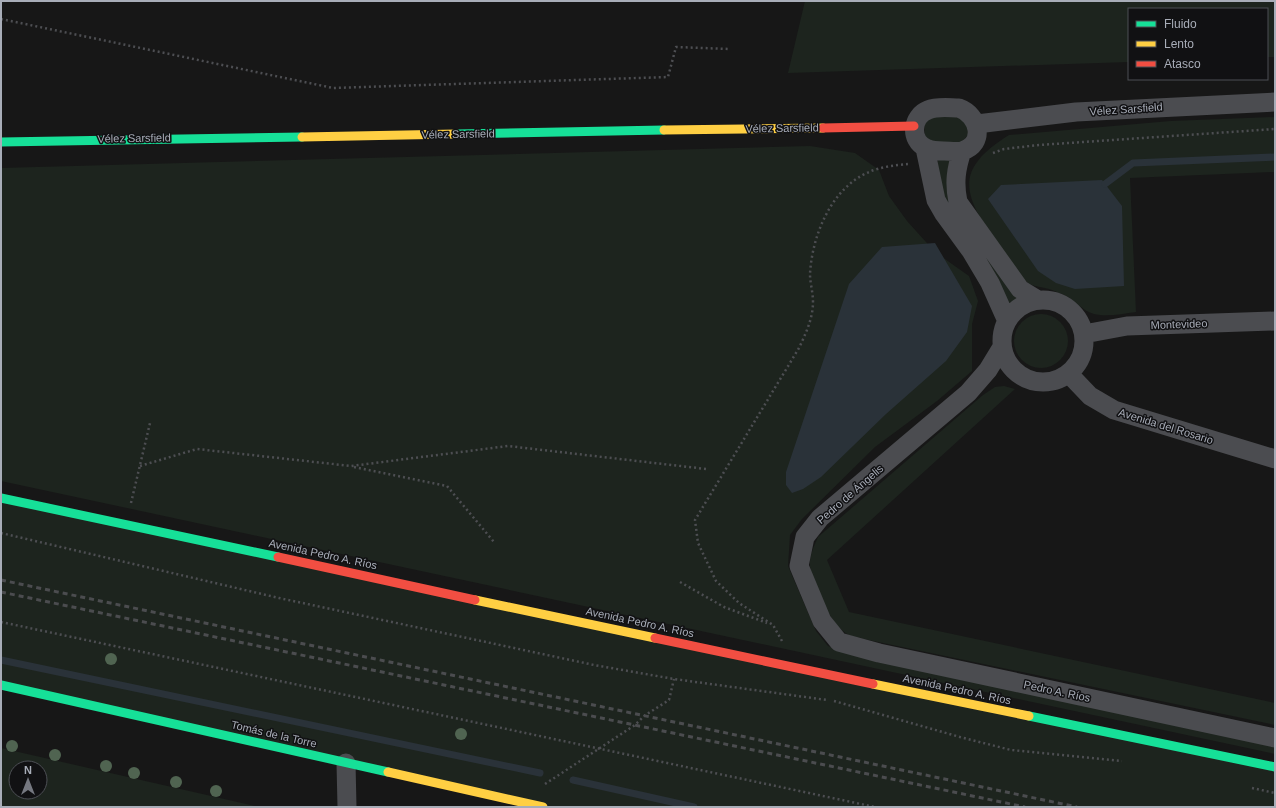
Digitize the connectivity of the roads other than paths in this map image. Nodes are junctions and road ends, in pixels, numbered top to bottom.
1 (1275, 102) edge
2 (977, 124) junction
3 (914, 126) junction
4 (1, 142) edge
5 (924, 148) junction
6 (962, 151) junction
7 (1038, 300) junction
8 (1007, 321) junction
9 (1275, 321) edge
10 (1084, 334) junction
11 (1002, 347) junction
12 (1069, 374) junction
13 (1020, 376) junction
14 (968, 393) junction
15 (1275, 459) edge
16 (1, 498) edge
17 (840, 642) joint
18 (1, 685) edge
19 (1275, 738) edge
20 (346, 763) junction
21 (1275, 767) edge
22 (347, 807) edge
23 (543, 807) edge

1 - 2 street, Vélez Sarsfield
2 - 3 street
2 - 6 street
3 - 4 street, Vélez Sarsfield
3 - 5 street
5 - 6 street
5 - 8 street
6 - 7 street
7 - 8 street
7 - 10 street
8 - 11 street
9 - 10 street, Montevideo
10 - 12 street
11 - 13 street
11 - 14 street, Pedro de Ángelis
12 - 13 street
12 - 15 street, Avenida del Rosario
13 - 14 street, Pedro de Ángelis
14 - 17 street, Pedro de Ángelis
16 - 21 street, Avenida Pedro A. Ríos
17 - 19 street, Pedro A. Ríos
18 - 20 street, Tomás de la Torre
20 - 22 street
20 - 23 street, Tomás de la Torre

